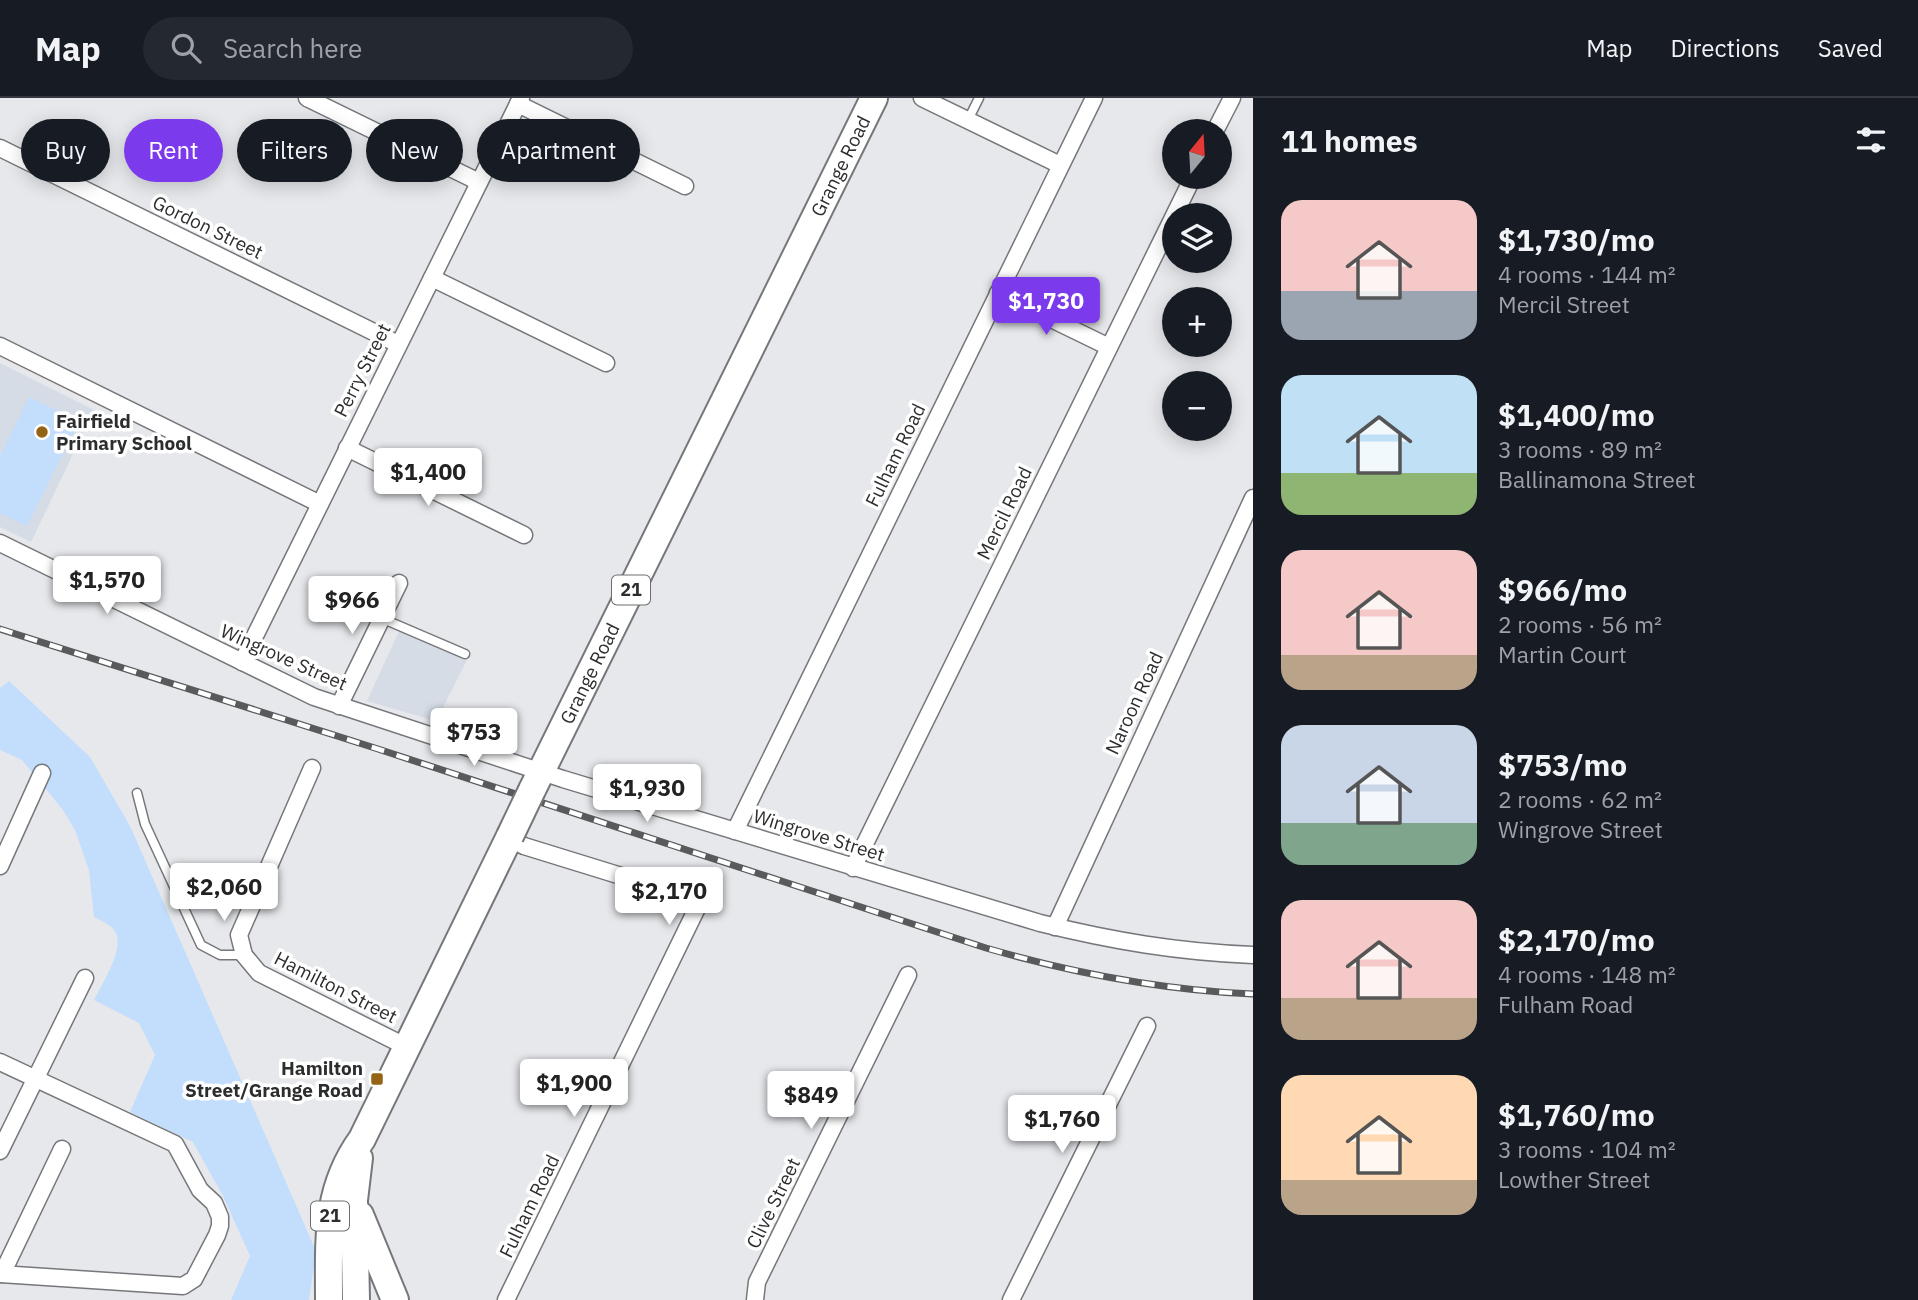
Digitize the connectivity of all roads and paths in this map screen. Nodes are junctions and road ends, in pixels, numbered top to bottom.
1 (307, 98) edge
2 (874, 98) edge
3 (922, 98) edge
4 (979, 98) edge
5 (1094, 98) edge
6 (1232, 98) edge
7 (520, 101) edge
8 (511, 119) edge
9 (1221, 119) edge
10 (968, 120) junction
11 (0, 148) edge
12 (1060, 166) junction
13 (477, 180) edge
14 (479, 182) edge
15 (685, 186) dead end
16 (1187, 189) edge
17 (432, 278) junction
18 (998, 293) junction
19 (398, 344) junction
20 (0, 346) edge
21 (1109, 347) junction
22 (606, 363) dead end
23 (347, 447) junction
24 (1253, 498) edge
25 (320, 503) junction
26 (524, 535) dead end
27 (0, 543) edge
28 (399, 583) dead end
29 (381, 618) junction
30 (465, 654) dead end
31 (242, 662) junction
32 (339, 706) junction
33 (312, 768) dead end
34 (43, 773) dead end
35 (536, 781) junction
36 (138, 793) dead end
37 (735, 831) junction
38 (510, 837) junction
39 (0, 866) edge
40 (853, 868) junction
41 (1055, 927) junction
42 (1251, 951) edge
43 (244, 955) junction
44 (908, 975) dead end
45 (85, 978) dead end
46 (1147, 1026) dead end
47 (407, 1047) junction
48 (0, 1062) edge
49 (36, 1079) junction
50 (362, 1139) junction
51 (62, 1149) dead end
52 (0, 1151) edge
53 (354, 1200) junction
54 (1, 1274) edge
55 (329, 1300) edge
56 (356, 1300) edge
57 (395, 1300) edge
58 (506, 1300) edge
59 (755, 1300) edge
60 (1011, 1300) edge

1 - 13 street
2 - 35 main road, Grange Road / 21
3 - 10 street
4 - 10 lane
5 - 12 street, Fulham Road
6 - 9 street
7 - 8 street, Perry Street
7 - 15 street
10 - 12 street
11 - 19 street, Gordon Street
12 - 18 street, Fulham Road
14 - 17 street, Perry Street
16 - 21 street, Mercil Road
17 - 19 street, Perry Street
17 - 22 street
18 - 21 street
18 - 37 street, Fulham Road
19 - 23 street, Perry Street
20 - 25 street
21 - 40 street, Mercil Road
23 - 25 street, Perry Street
23 - 26 street
24 - 41 street, Naroon Road
25 - 31 street, Perry Street
27 - 31 street, Wingrove Street
28 - 29 street
29 - 30 lane
29 - 32 street
31 - 32 street, Wingrove Street
32 - 35 street, Wingrove Street
33 - 43 street
34 - 39 street
35 - 37 street, Wingrove Street
35 - 38 main road, Grange Road / 21, bridge
36 - 43 lane
37 - 40 street, Wingrove Street
38 - 47 main road, Grange Road / 21
38 - 58 street, Fulham Road
40 - 41 street, Wingrove Street
41 - 42 street, Wingrove Street
43 - 47 street, Hamilton Street
44 - 59 street, Clive Street
45 - 49 street
46 - 60 street
47 - 50 main road, Grange Road / 21
48 - 49 street
49 - 52 street
49 - 54 street
50 - 53 main road, Grange Road / 21
50 - 55 main road, Grange Road / 21
51 - 54 street
53 - 56 main road, Grange Road / 21
53 - 57 main road

